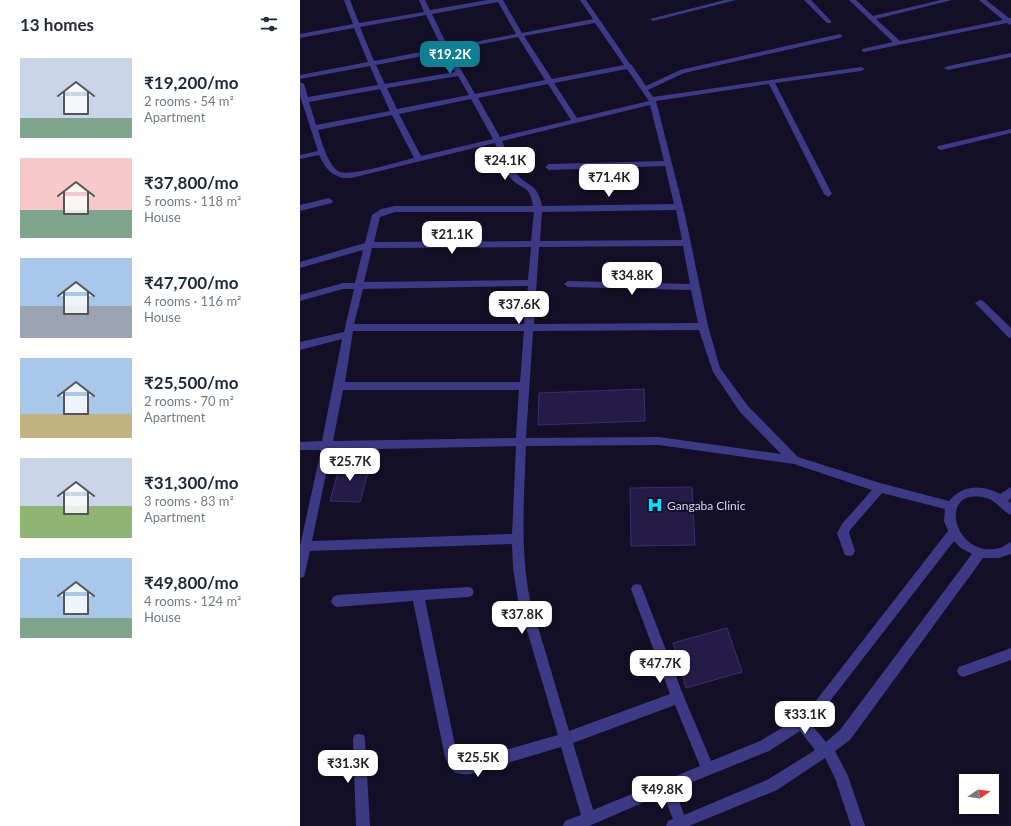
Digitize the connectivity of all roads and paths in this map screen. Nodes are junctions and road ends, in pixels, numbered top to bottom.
1 (347, 0) edge
2 (422, 0) edge
3 (500, 0) edge
4 (583, 0) edge
5 (733, 0) edge
6 (807, 0) edge
7 (852, 0) edge
8 (949, 0) edge
9 (982, 0) edge
10 (428, 13) junction
11 (871, 18) junction
12 (653, 19) dead end
13 (598, 20) junction
14 (1010, 21) edge
15 (829, 22) dead end
16 (356, 26) junction
17 (520, 35) junction
18 (300, 36) edge
19 (840, 36) dead end
20 (898, 43) junction
21 (446, 49) junction
22 (864, 50) dead end
23 (1011, 55) edge
24 (373, 63) junction
25 (630, 66) junction
26 (948, 68) dead end
27 (861, 69) dead end
28 (460, 73) junction
29 (300, 77) edge
30 (551, 82) junction
31 (771, 82) junction
32 (300, 84) edge
33 (383, 86) junction
34 (645, 89) junction
35 (473, 97) junction
36 (652, 100) junction
37 (304, 105) edge
38 (395, 113) junction
39 (575, 121) junction
40 (314, 128) junction
41 (1011, 131) edge
42 (498, 140) junction
43 (941, 148) dead end
44 (322, 152) junction
45 (300, 157) edge
46 (419, 160) junction
47 (668, 163) junction
48 (548, 166) dead end
49 (828, 194) dead end
50 (329, 201) dead end
51 (679, 207) junction
52 (300, 208) edge
53 (538, 209) junction
54 (687, 243) junction
55 (369, 245) junction
56 (536, 245) junction
57 (300, 265) edge
58 (533, 283) junction
59 (568, 284) dead end
60 (359, 285) junction
61 (695, 287) junction
62 (300, 298) edge
63 (980, 303) dead end
64 (703, 326) junction
65 (529, 328) junction
66 (348, 330) junction
67 (1011, 334) edge
68 (300, 346) edge
69 (339, 386) junction
70 (525, 386) junction
71 (521, 442) junction
72 (327, 445) junction
73 (300, 446) edge
74 (794, 460) junction
75 (880, 488) junction
76 (1011, 492) edge
77 (1001, 500) junction
78 (950, 506) junction
79 (1011, 510) edge
80 (953, 533) junction
81 (517, 539) junction
82 (306, 546) junction
83 (1011, 547) edge
84 (849, 551) dead end
85 (980, 552) junction
86 (300, 572) edge
87 (637, 589) dead end
88 (468, 592) dead end
89 (418, 595) junction
90 (337, 601) dead end
91 (1011, 654) edge
92 (963, 671) dead end
93 (678, 698) junction
94 (801, 723) junction
95 (566, 739) junction
96 (359, 740) dead end
97 (825, 751) junction
98 (708, 769) junction
99 (667, 786) junction
100 (589, 819) junction
101 (679, 825) edge
102 (363, 826) edge
103 (570, 826) edge
104 (858, 826) edge

1 - 16 street
2 - 10 street
3 - 10 street
3 - 17 street
4 - 13 street
5 - 12 street
6 - 15 street
7 - 11 street
8 - 11 street
9 - 14 street
10 - 16 street
10 - 21 street
11 - 20 street
13 - 17 street
13 - 25 street
14 - 20 street
16 - 18 street
16 - 24 street
17 - 21 street
17 - 30 street
19 - 34 street
20 - 22 street
21 - 24 street
21 - 28 street
23 - 26 street
24 - 29 street
24 - 33 street
25 - 30 street
25 - 34 street
27 - 31 street
28 - 33 street
28 - 35 street
30 - 35 street
30 - 39 street
31 - 36 street
31 - 49 street
32 - 37 street
33 - 37 street
33 - 38 street
34 - 36 street
35 - 38 street
35 - 42 street
36 - 39 street
36 - 47 street
37 - 40 street
38 - 40 street
38 - 46 street
39 - 42 street
40 - 44 street
41 - 43 street
42 - 46 street
42 - 53 street
44 - 45 street
44 - 46 street
47 - 48 street
47 - 51 street
50 - 52 street
51 - 53 street
51 - 54 street
53 - 55 street
53 - 56 street
54 - 56 street
54 - 61 street
55 - 56 street
55 - 57 street
55 - 60 street
56 - 58 street
58 - 60 street
58 - 65 street
59 - 61 street
60 - 62 street
60 - 66 street
61 - 64 street
63 - 67 street
64 - 65 street
64 - 74 street
65 - 66 street
65 - 70 street
66 - 68 street
66 - 69 street
69 - 70 street
69 - 72 street
70 - 71 street
71 - 72 street
71 - 74 street
71 - 81 street
72 - 73 street
72 - 82 street
74 - 75 street
75 - 78 street
75 - 84 street
76 - 77 street
77 - 78 street
77 - 79 street
78 - 80 street
80 - 85 street
80 - 94 street
81 - 82 street
81 - 95 street
82 - 86 street
83 - 85 street
85 - 97 street
87 - 93 street
88 - 89 street
89 - 90 street
89 - 95 street
91 - 92 street
93 - 95 street
93 - 98 street
94 - 97 street
94 - 98 street
95 - 100 street
96 - 102 street
97 - 101 street
97 - 104 street
98 - 99 street
99 - 100 street
99 - 101 street
100 - 103 street

